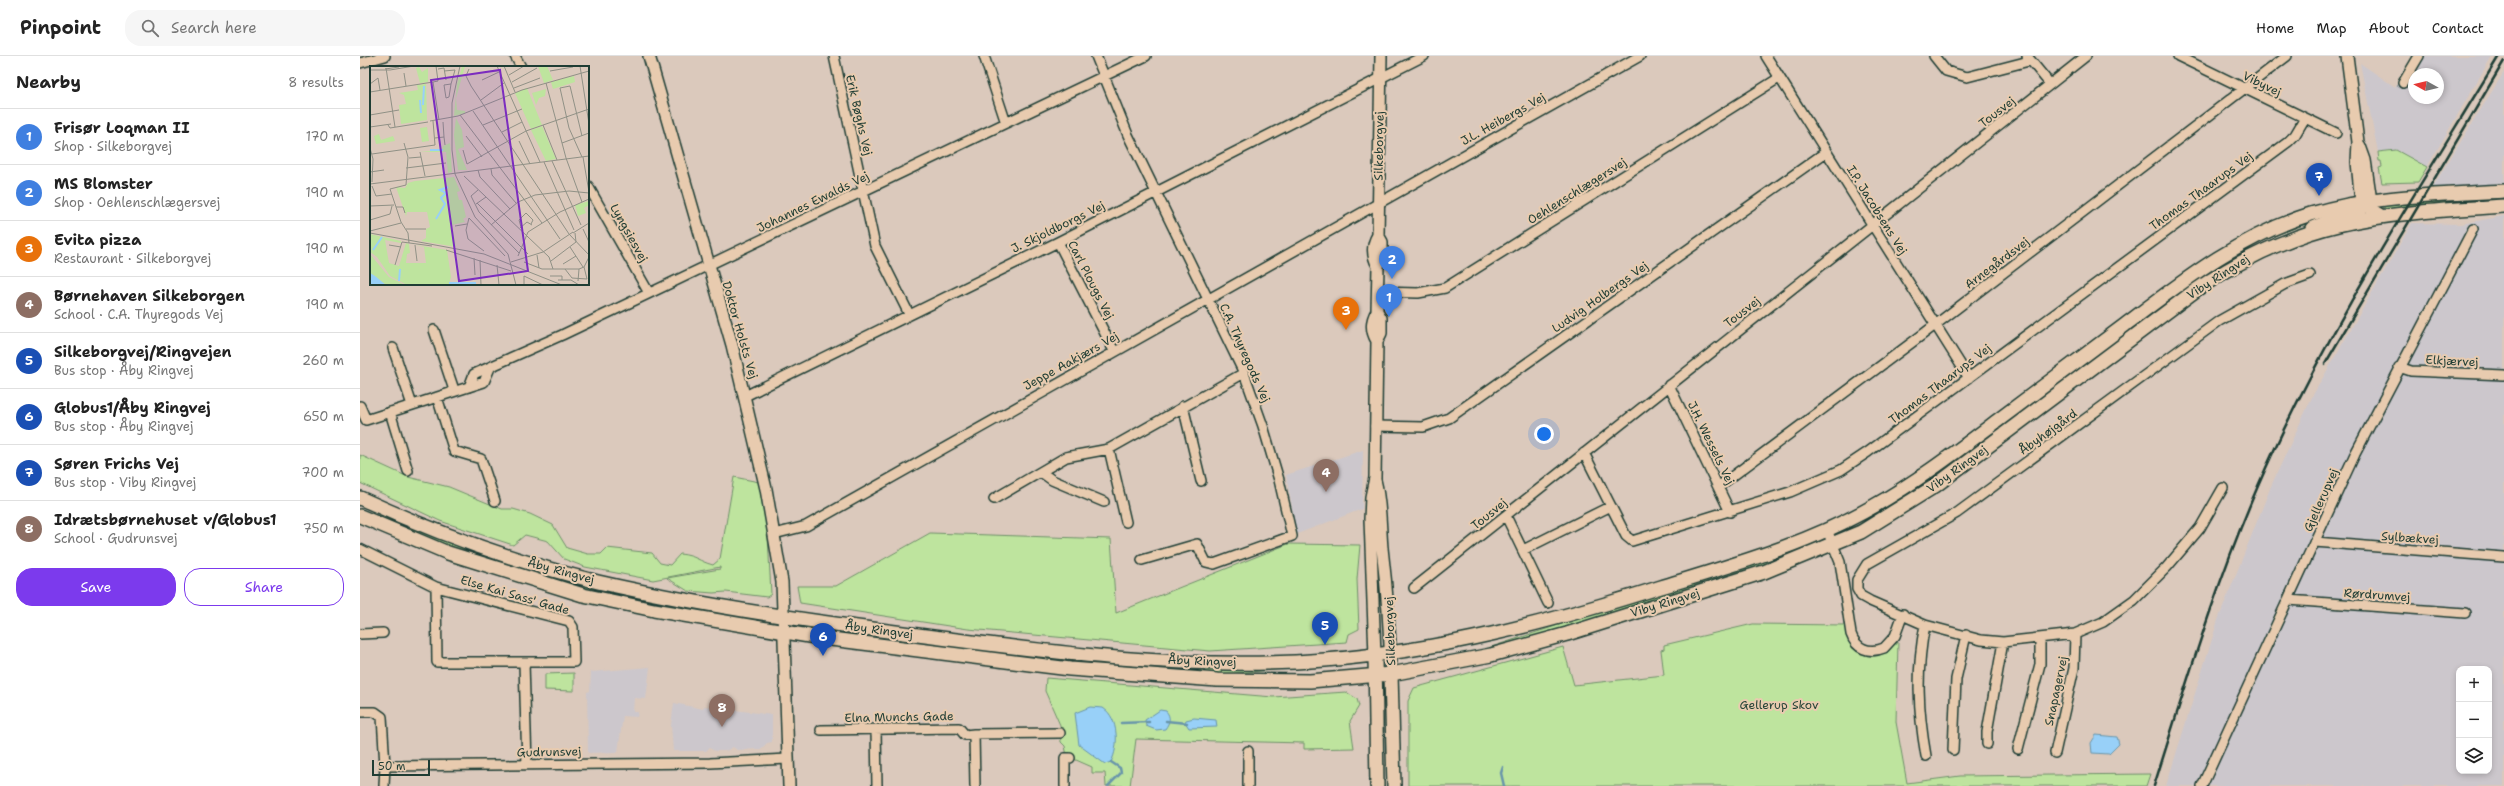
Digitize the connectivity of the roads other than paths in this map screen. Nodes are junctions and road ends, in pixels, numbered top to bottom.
1 (385, 56) edge
2 (515, 56) edge
3 (649, 56) edge
4 (834, 56) edge
5 (984, 56) edge
6 (1096, 56) edge
7 (1146, 56) edge
8 (1381, 56) edge
9 (1424, 56) edge
10 (1640, 56) edge
11 (1766, 56) edge
12 (1934, 56) edge
13 (2086, 56) edge
14 (2178, 56) edge
15 (2287, 56) edge
16 (2347, 56) edge
17 (2420, 56) edge
18 (2028, 58) edge
19 (360, 63) edge
20 (375, 63) edge
21 (520, 66) edge
22 (1103, 76) junction
23 (1380, 78) junction
24 (1778, 78) junction
25 (2403, 83) dead end
26 (2050, 84) junction
27 (2245, 89) junction
28 (2305, 118) junction
29 (1006, 123) junction
30 (2336, 133) dead end
31 (1826, 152) junction
32 (589, 188) edge
33 (864, 190) junction
34 (1155, 191) junction
35 (2504, 191) edge
36 (1379, 203) junction
37 (2366, 203) junction
38 (2504, 206) edge
39 (2381, 215) junction
40 (1872, 225) junction
41 (2473, 229) dead end
42 (2294, 236) junction
43 (1058, 242) junction
44 (707, 265) junction
45 (2310, 275) dead end
46 (1377, 292) junction
47 (649, 293) junction
48 (1208, 299) junction
49 (910, 314) junction
50 (1936, 325) junction
51 (434, 330) dead end
52 (393, 348) dead end
53 (1114, 351) junction
54 (2399, 367) junction
55 (1244, 373) junction
56 (2504, 376) edge
57 (1968, 378) junction
58 (1669, 385) junction
59 (454, 390) junction
60 (745, 396) junction
61 (437, 397) junction
62 (412, 405) junction
63 (360, 406) edge
64 (1183, 406) junction
65 (390, 412) junction
66 (1376, 426) junction
67 (1109, 449) junction
68 (1584, 454) junction
69 (408, 471) dead end
70 (1041, 472) junction
71 (1375, 478) junction
72 (1201, 481) dead end
73 (1718, 487) junction
74 (2223, 488) dead end
75 (360, 498) edge
76 (994, 500) dead end
77 (495, 501) dead end
78 (1104, 502) dead end
79 (1611, 506) junction
80 (1730, 512) junction
81 (360, 516) edge
82 (1506, 516) junction
83 (1126, 522) dead end
84 (1827, 530) junction
85 (774, 534) junction
86 (2315, 542) junction
87 (1833, 545) junction
88 (360, 549) edge
89 (1523, 550) junction
90 (2504, 557) edge
91 (1142, 560) dead end
92 (436, 587) junction
93 (1414, 588) dead end
94 (2288, 600) junction
95 (1548, 603) dead end
96 (2465, 613) dead end
97 (1903, 614) junction
98 (784, 616) junction
99 (1925, 625) junction
100 (783, 632) junction
101 (383, 633) dead end
102 (360, 634) edge
103 (2075, 634) junction
104 (1966, 635) junction
105 (2040, 639) junction
106 (2003, 642) junction
107 (1391, 653) junction
108 (1375, 656) junction
109 (524, 663) junction
110 (1391, 674) junction
111 (1375, 676) junction
112 (360, 712) edge
113 (876, 729) junction
114 (821, 730) dead end
115 (974, 734) junction
116 (1060, 734) dead end
117 (1987, 744) dead end
118 (2018, 749) dead end
119 (1953, 750) dead end
120 (1248, 751) dead end
121 (2055, 753) dead end
122 (1926, 756) dead end
123 (1070, 758) dead end
124 (788, 759) junction
125 (527, 765) junction
126 (385, 766) junction
127 (384, 786) edge
128 (789, 786) edge
129 (877, 786) edge
130 (975, 786) edge
131 (1065, 786) edge
132 (1248, 786) edge
133 (1377, 786) edge
134 (1394, 786) edge
135 (2202, 786) edge

1 - 20 street
2 - 21 street
3 - 44 street, Doktor Holsts Vej
4 - 33 street, Erik Bøghs Vej
5 - 29 street
6 - 22 street, C.A. Thyregods Vej
7 - 22 street, Johannes Ewalds Vej
8 - 23 street, Silkeborgvej
9 - 23 street, J. Skjoldborgs Vej
10 - 36 street, J.L. Heibergs Vej
11 - 24 street, I.P. Jacobsens Vej
12 - 18 street
13 - 26 street, Tousvej
14 - 27 street, Vibyvej
15 - 27 street, Arnegårdsvej
16 - 37 street
17 - 25 street
18 - 26 street
19 - 20 street
22 - 29 street, Johannes Ewalds Vej
22 - 34 street, C.A. Thyregods Vej
23 - 34 street, J. Skjoldborgs Vej
23 - 36 street, Silkeborgvej
24 - 31 street, I.P. Jacobsens Vej
24 - 46 street, Oehlenschlægersvej
26 - 40 street, Tousvej
27 - 28 street, Vibyvej
27 - 50 street, Arnegårdsvej
28 - 30 street, Vibyvej
28 - 57 street, Thomas Thaarups Vej
29 - 33 street, Johannes Ewalds Vej
31 - 40 street, I.P. Jacobsens Vej
31 - 66 street, Ludvig Holbergs Vej
32 - 47 street, Lyngsiesvej
33 - 44 street, Johannes Ewalds Vej
33 - 49 street, Erik Bøghs Vej
34 - 43 street, J. Skjoldborgs Vej
34 - 48 street, C.A. Thyregods Vej
35 - 37 main road, Viby Ringvej
36 - 46 street, Silkeborgvej
36 - 48 street, Jeppe Aakjærs Vej
37 - 39 street
37 - 42 street
37 - 84 main road, Viby Ringvej
38 - 39 main road, Viby Ringvej
39 - 42 main road, Viby Ringvej
40 - 50 street, I.P. Jacobsens Vej
40 - 58 street, Tousvej
41 - 54 street, Gjellerupvej
42 - 87 main road, Viby Ringvej
43 - 49 street, J. Skjoldborgs Vej
43 - 53 street, Carl Plougs Vej
44 - 47 street, Johannes Ewalds Vej
44 - 60 street, Doktor Holsts Vej
45 - 97 street, Åbyhøjgård
46 - 66 street, Silkeborgvej
47 - 59 street, Johannes Ewalds Vej
48 - 53 street, Jeppe Aakjærs Vej
48 - 55 street, C.A. Thyregods Vej
49 - 60 street, J. Skjoldborgs Vej
50 - 57 street, I.P. Jacobsens Vej
50 - 73 street, Arnegårdsvej
51 - 59 street
52 - 62 street
53 - 85 street, Jeppe Aakjærs Vej
54 - 56 street, Elkjærvej
54 - 86 street, Gjellerupvej
55 - 64 street
55 - 91 street, C.A. Thyregods Vej
57 - 80 street, Thomas Thaarups Vej
58 - 68 street, Tousvej
58 - 73 street, J.H. Wessels Vej
59 - 61 street, Johannes Ewalds Vej
60 - 85 street, Doktor Holsts Vej
61 - 62 street, Johannes Ewalds Vej
61 - 77 street
62 - 65 street, Johannes Ewalds Vej
63 - 65 street, Johannes Ewalds Vej
64 - 67 street
64 - 72 street
65 - 69 street
66 - 71 street, Silkeborgvej
67 - 70 street
67 - 83 street
68 - 79 street, Thomas Thaarups Vej
68 - 82 street, Tousvej
70 - 76 street
70 - 78 street
71 - 107 street, Silkeborgvej
71 - 108 street, Silkeborgvej
73 - 80 street, J.H. Wessels Vej
74 - 103 street, Åbyhøjgård
75 - 98 main road, Åby Ringvej
79 - 80 street, Thomas Thaarups Vej
79 - 89 street
81 - 100 main road, Åby Ringvej
82 - 89 street
82 - 93 street, Tousvej
84 - 87 street
84 - 107 main road, Viby Ringvej
85 - 98 street, Doktor Holsts Vej
86 - 90 street, Sylbækvej
86 - 94 street, Gjellerupvej
87 - 97 street
87 - 110 main road, Viby Ringvej
88 - 92 street
89 - 95 street
92 - 109 street, Else Kai Sass' Gade
92 - 109 street, Else Kai Sass' Gade
94 - 96 street, Rørdrumvej
94 - 135 street, Gjellerupvej
97 - 99 street, Åbyhøjgård
98 - 100 street, Doktor Holsts Vej
98 - 108 main road, Åby Ringvej
99 - 104 street, Åbyhøjgård
99 - 122 street
100 - 111 main road, Åby Ringvej
100 - 124 street, Doktor Holsts Vej
101 - 102 street
103 - 105 street, Åbyhøjgård
103 - 121 street, Snapagervej
104 - 106 street, Åbyhøjgård
104 - 119 street
105 - 106 street, Åbyhøjgård
105 - 118 street, Snapagervej
106 - 117 street
107 - 108 main road, Åby Ringvej
107 - 110 street, Silkeborgvej
108 - 111 main road, Silkeborgvej
109 - 125 street
110 - 111 main road, Viby Ringvej
110 - 134 main road, Silkeborgvej
111 - 133 main road, Silkeborgvej
112 - 126 street
113 - 114 street, Elna Munchs Gade
113 - 115 street, Elna Munchs Gade
113 - 129 street
115 - 116 street, Elna Munchs Gade
115 - 130 street
120 - 132 street
123 - 131 street
124 - 125 street, Gudrunsvej
124 - 128 street, Doktor Holsts Vej
125 - 126 street, Gudrunsvej
126 - 127 street

